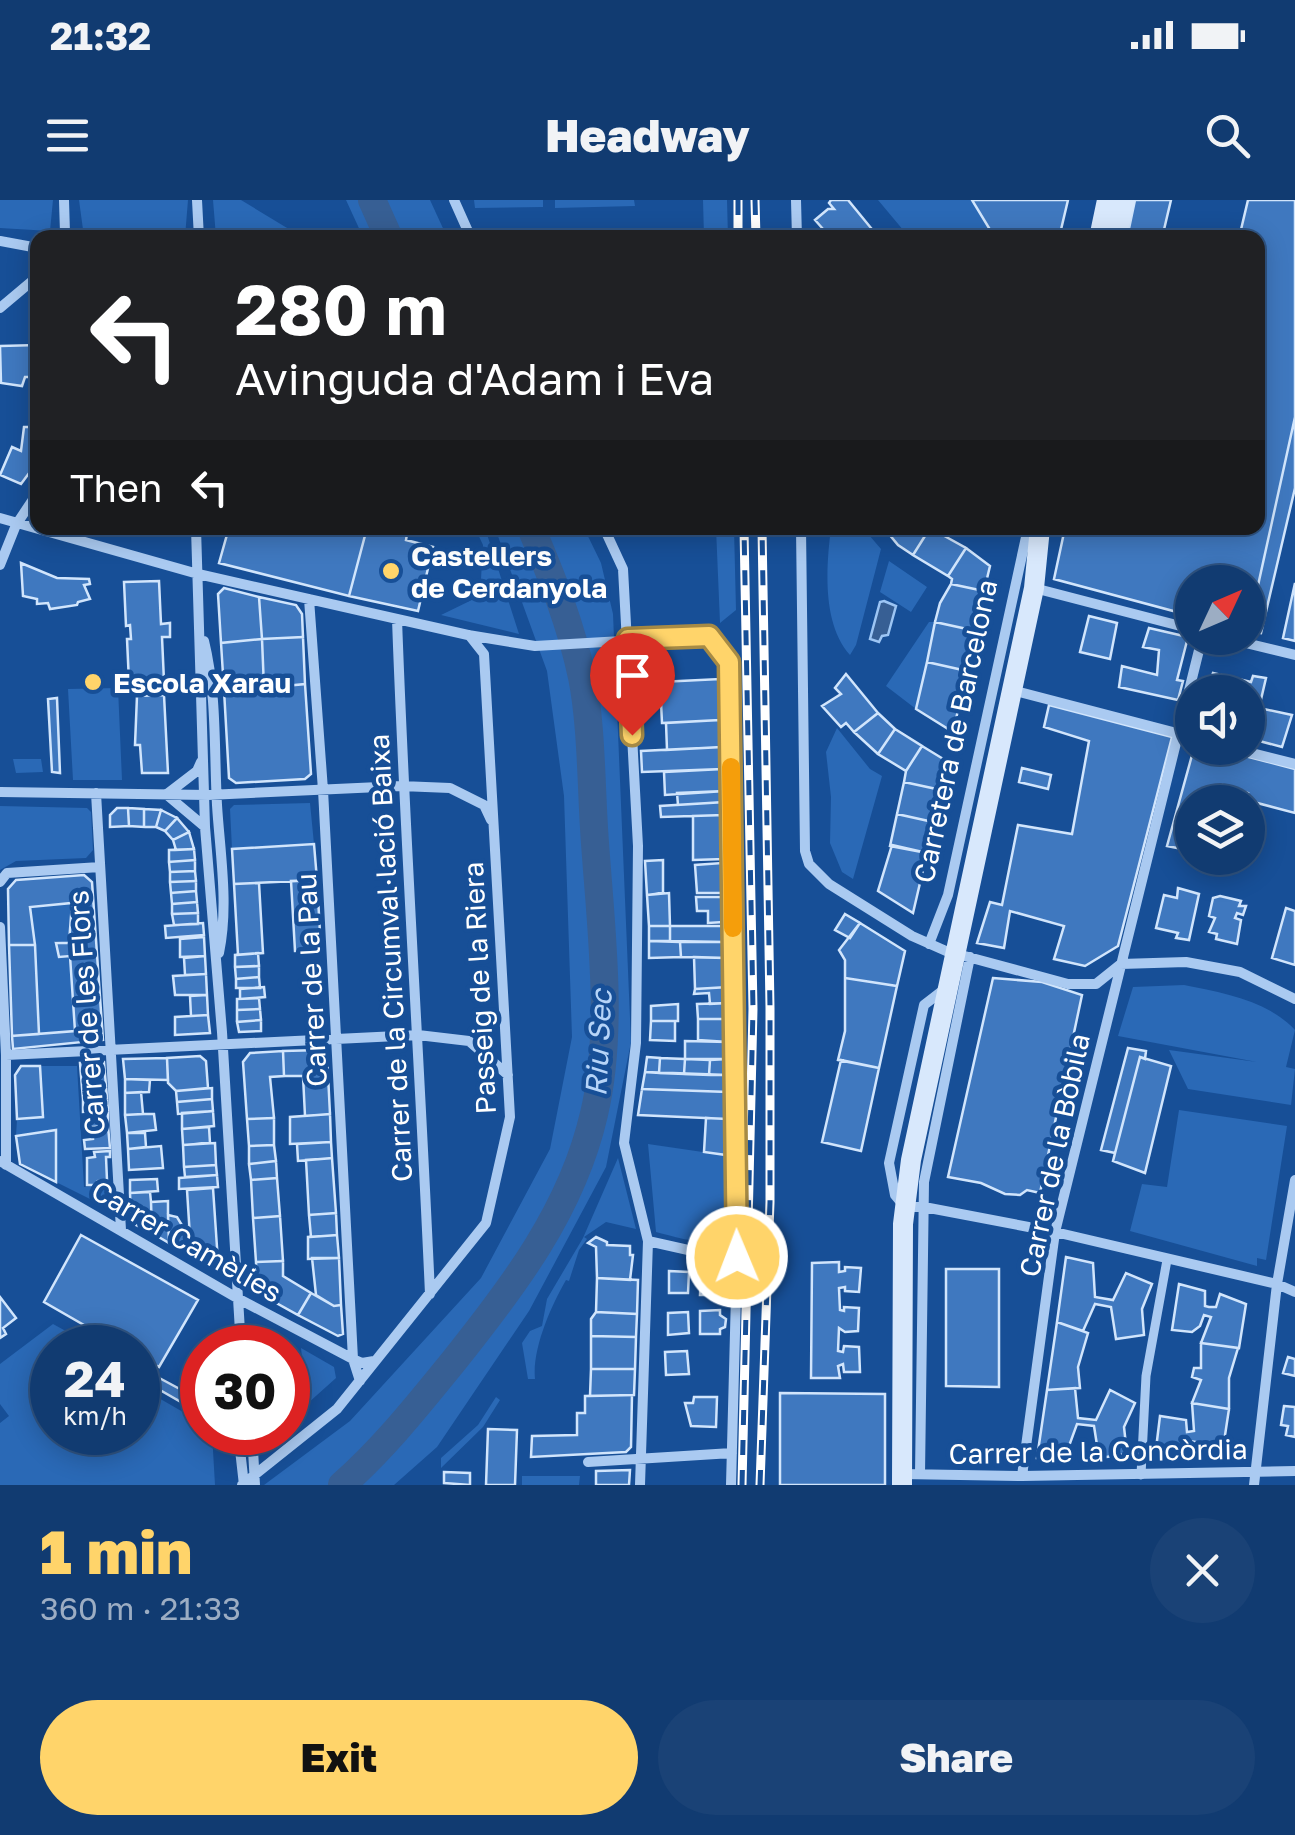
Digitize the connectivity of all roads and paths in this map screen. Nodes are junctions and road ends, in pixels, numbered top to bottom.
1 (64, 200) edge
2 (198, 200) edge
3 (454, 200) edge
4 (796, 200) edge
5 (1106, 200) edge
6 (1122, 200) edge
7 (70, 230) edge
8 (199, 230) edge
9 (467, 230) edge
10 (797, 230) edge
11 (1104, 230) edge
12 (1107, 230) edge
13 (0, 241) edge
14 (30, 247) edge
15 (30, 283) edge
16 (0, 308) edge
17 (30, 504) edge
18 (0, 518) edge
19 (16, 525) junction
20 (30, 529) edge
21 (53, 535) edge
22 (196, 535) edge
23 (607, 535) edge
24 (801, 535) edge
25 (1026, 535) edge
26 (1039, 535) edge
27 (1051, 535) edge
28 (0, 564) edge
29 (198, 574) junction
30 (1034, 588) junction
31 (309, 599) junction
32 (397, 619) junction
33 (1175, 625) edge
34 (200, 626) junction
35 (468, 634) junction
36 (625, 639) junction
37 (1265, 648) edge
38 (1295, 655) edge
39 (200, 678) junction
40 (1012, 690) junction
41 (1175, 733) edge
42 (1175, 746) edge
43 (1265, 756) edge
44 (204, 757) junction
45 (1295, 764) edge
46 (402, 786) junction
47 (323, 790) junction
48 (0, 792) edge
49 (169, 792) junction
50 (96, 794) junction
51 (206, 796) junction
52 (494, 826) junction
53 (205, 827) junction
54 (100, 867) junction
55 (0, 882) edge
56 (0, 927) edge
57 (929, 944) junction
58 (962, 955) junction
59 (216, 963) junction
60 (1122, 964) junction
61 (1295, 998) edge
62 (418, 1035) junction
63 (337, 1040) junction
64 (223, 1045) junction
65 (113, 1048) junction
66 (6, 1055) junction
67 (508, 1075) junction
68 (3, 1163) edge
69 (1295, 1180) edge
70 (915, 1207) junction
71 (121, 1230) junction
72 (1055, 1232) junction
73 (648, 1241) junction
74 (737, 1260) junction
75 (1167, 1260) junction
76 (1277, 1284) junction
77 (1295, 1292) edge
78 (430, 1295) junction
79 (237, 1298) junction
80 (239, 1325) edge
81 (353, 1359) junction
82 (376, 1361) junction
83 (360, 1381) junction
84 (732, 1454) junction
85 (244, 1455) edge
86 (250, 1455) edge
87 (642, 1460) junction
88 (588, 1462) dead end
89 (1295, 1471) edge
90 (1254, 1472) junction
91 (1141, 1475) junction
92 (1022, 1476) junction
93 (908, 1478) edge
94 (255, 1480) edge
95 (243, 1485) edge
96 (640, 1485) edge
97 (731, 1485) edge
98 (1254, 1485) edge

1 - 7 street
2 - 8 street
3 - 9 street
4 - 10 street
5 - 11 main road
6 - 12 main road
13 - 14 street
15 - 16 street
17 - 19 street
18 - 19 street
19 - 20 street
19 - 28 street
21 - 29 street
22 - 29 street
23 - 36 street
24 - 57 street
25 - 57 street, Carretera de Barcelona
26 - 30 main road, Carretera de Barcelona
27 - 30 main road, Carretera de Barcelona
29 - 31 street
29 - 34 street
30 - 33 street
30 - 40 main road, Carretera de Barcelona
31 - 32 street
31 - 47 street, Carrer de la Pau
32 - 35 street
32 - 46 street, Carrer de la Circumval·lació Baixa
34 - 39 street
34 - 51 street
35 - 36 street
35 - 52 street, Passeig de la Riera
36 - 73 street
36 - 74 street
37 - 38 street
39 - 44 street
39 - 51 street
40 - 41 street
40 - 58 main road, Carretera de Barcelona
42 - 60 street, Carrer de la Bòbila
43 - 45 street
44 - 49 street
44 - 51 street
46 - 47 street
46 - 52 street
46 - 62 street, Carrer de la Circumval·lació Baixa
47 - 51 street
47 - 63 street, Carrer de la Pau
48 - 50 street
49 - 50 street
49 - 51 street
49 - 53 street
50 - 54 street, Carrer de les Flors
51 - 53 street
51 - 59 street
52 - 67 street, Passeig de la Riera
53 - 59 street
54 - 55 street
54 - 65 street, Carrer de les Flors
56 - 66 street
57 - 58 street
58 - 60 street
58 - 70 street, Carretera de Barcelona
58 - 70 main road, Carretera de Barcelona
59 - 64 street
60 - 61 street
60 - 72 street, Carrer de la Bòbila
62 - 63 street
62 - 67 street
62 - 78 street, Carrer de la Circumval·lació Baixa
63 - 64 street
63 - 81 street, Carrer de la Pau
64 - 65 street
64 - 79 street
65 - 66 street
65 - 71 street, Carrer de les Flors
66 - 68 street
67 - 78 street, Passeig de la Riera
68 - 71 street, Carrer Camèlies
69 - 76 street
70 - 72 street
70 - 93 main road, Carretera de Barcelona
71 - 79 street, Carrer Camèlies
72 - 75 street
72 - 92 street, Carrer de la Bòbila
73 - 74 street
73 - 87 street
74 - 84 street
75 - 76 street
75 - 91 street
76 - 77 street
76 - 90 street
78 - 82 street, Passeig de la Riera
79 - 80 street
79 - 81 street, Carrer Camèlies
81 - 82 street, Carrer Camèlies
81 - 83 street
82 - 83 street, Passeig de la Riera
83 - 94 street, Passeig de la Riera
84 - 87 street
84 - 97 street
85 - 95 street
86 - 94 street
87 - 88 street
87 - 96 street
89 - 90 street, Carrer de la Concòrdia
90 - 91 street, Carrer de la Concòrdia
90 - 98 street
91 - 92 street, Carrer de la Concòrdia
92 - 93 street, Carrer de la Concòrdia
94 - 95 street, Passeig de la Riera

